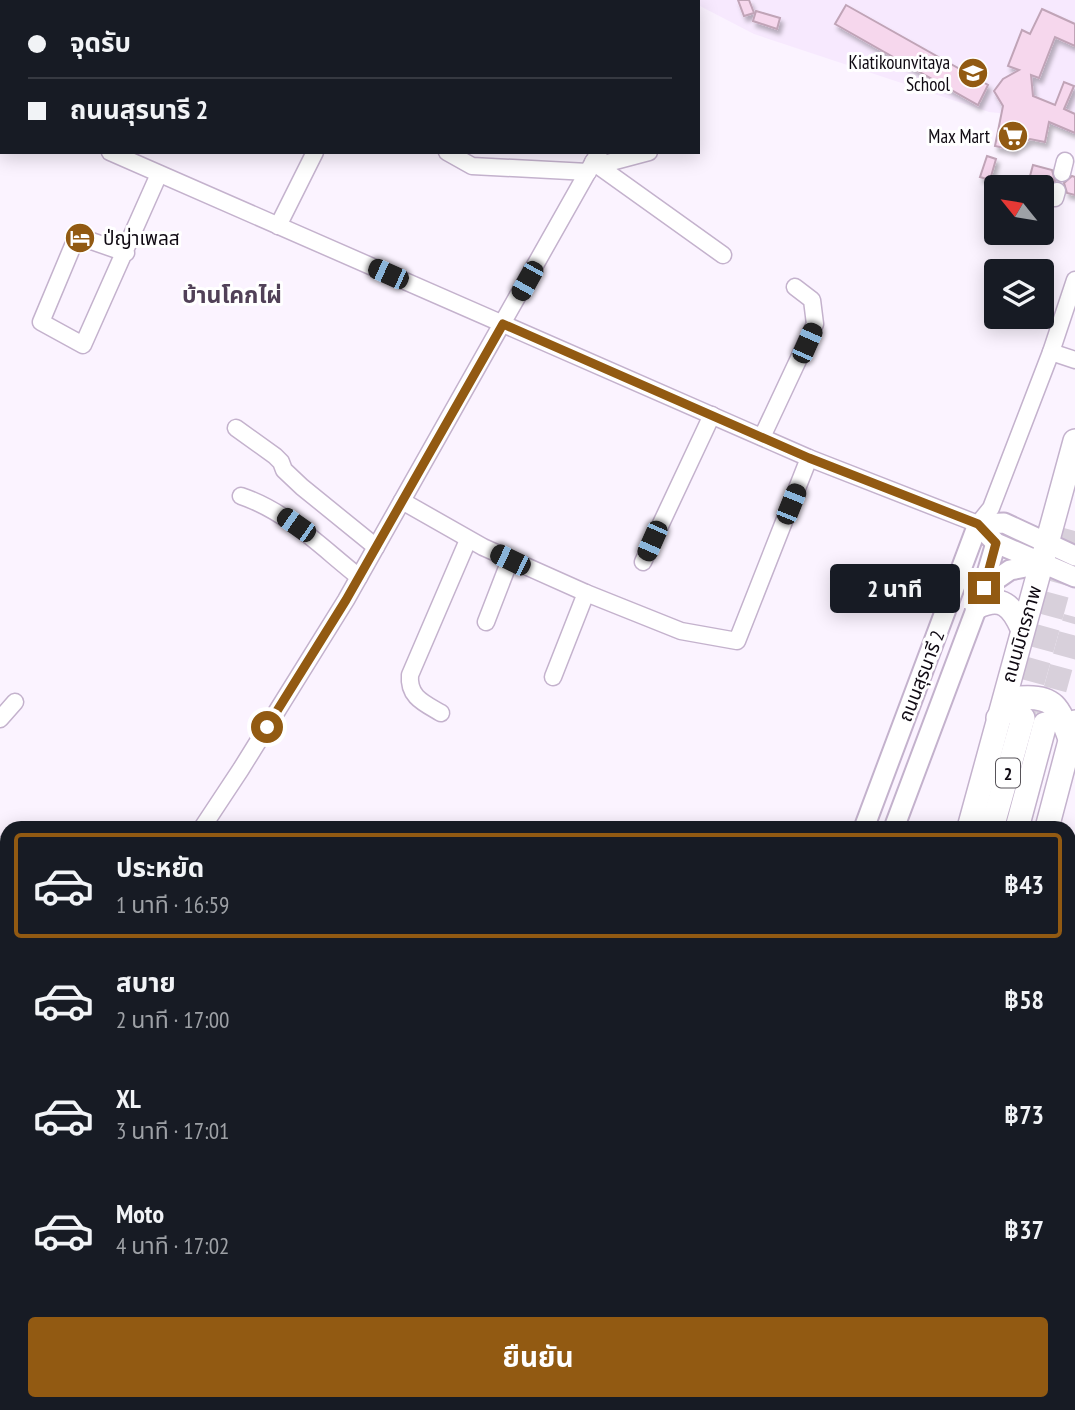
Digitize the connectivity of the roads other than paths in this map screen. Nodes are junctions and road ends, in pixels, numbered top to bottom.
1 (114, 154) edge
2 (315, 154) edge
3 (451, 154) edge
4 (639, 154) edge
5 (595, 163) edge
6 (159, 174) junction
7 (278, 226) junction
8 (126, 253) junction
9 (723, 255) dead end
10 (1075, 280) edge
11 (795, 287) dead end
12 (503, 324) junction
13 (1051, 352) junction
14 (1075, 360) edge
15 (712, 415) junction
16 (236, 428) dead end
17 (762, 437) junction
18 (1075, 441) edge
19 (809, 458) junction
20 (241, 496) dead end
21 (402, 501) junction
22 (978, 524) junction
23 (468, 540) junction
24 (996, 543) junction
25 (376, 547) junction
26 (1044, 553) junction
27 (1075, 556) edge
28 (510, 560) junction
29 (643, 562) dead end
30 (359, 577) junction
31 (1075, 577) edge
32 (586, 593) junction
33 (981, 598) junction
34 (486, 622) dead end
35 (1022, 628) junction
36 (553, 677) dead end
37 (15, 702) dead end
38 (441, 713) dead end
39 (998, 718) junction
40 (1023, 718) tunnel mouth
41 (0, 719) edge
42 (1045, 724) tunnel mouth
43 (1073, 731) edge
44 (207, 821) edge
45 (867, 821) edge
46 (897, 821) edge
47 (971, 821) edge
48 (994, 821) edge
49 (1019, 821) edge
50 (1048, 821) edge

1 - 6 street
2 - 7 street
3 - 5 street
4 - 5 street
5 - 9 street
5 - 12 street
6 - 7 street
6 - 8 street
7 - 12 street
8 - 8 street
10 - 13 street
11 - 17 street
12 - 15 street
12 - 21 street
13 - 14 street
13 - 22 street
15 - 17 street
15 - 29 street
16 - 25 street
17 - 19 street
18 - 26 highway, ถนนมิตรภาพ / 2
19 - 22 street
19 - 32 street
20 - 30 street
21 - 23 street
21 - 25 street
22 - 24 main road
22 - 26 main road
22 - 45 main road, ถนนสุรนารี 2
23 - 28 street
23 - 38 street
24 - 26 main road
24 - 33 main road, ถนนสุรนารี 2
25 - 30 street
26 - 27 main road
26 - 31 main road
26 - 33 main road
26 - 35 highway, ถนนมิตรภาพ / 2
28 - 32 street
28 - 34 street
30 - 44 street
32 - 36 street
33 - 35 highway
33 - 46 main road, ถนนสุรนารี 2
35 - 39 highway, ถนนมิตรภาพ / 2
37 - 41 street
39 - 43 highway
39 - 47 highway, ถนนมิตรภาพ / 2
40 - 48 highway, 2
42 - 49 highway, 2
43 - 50 highway

